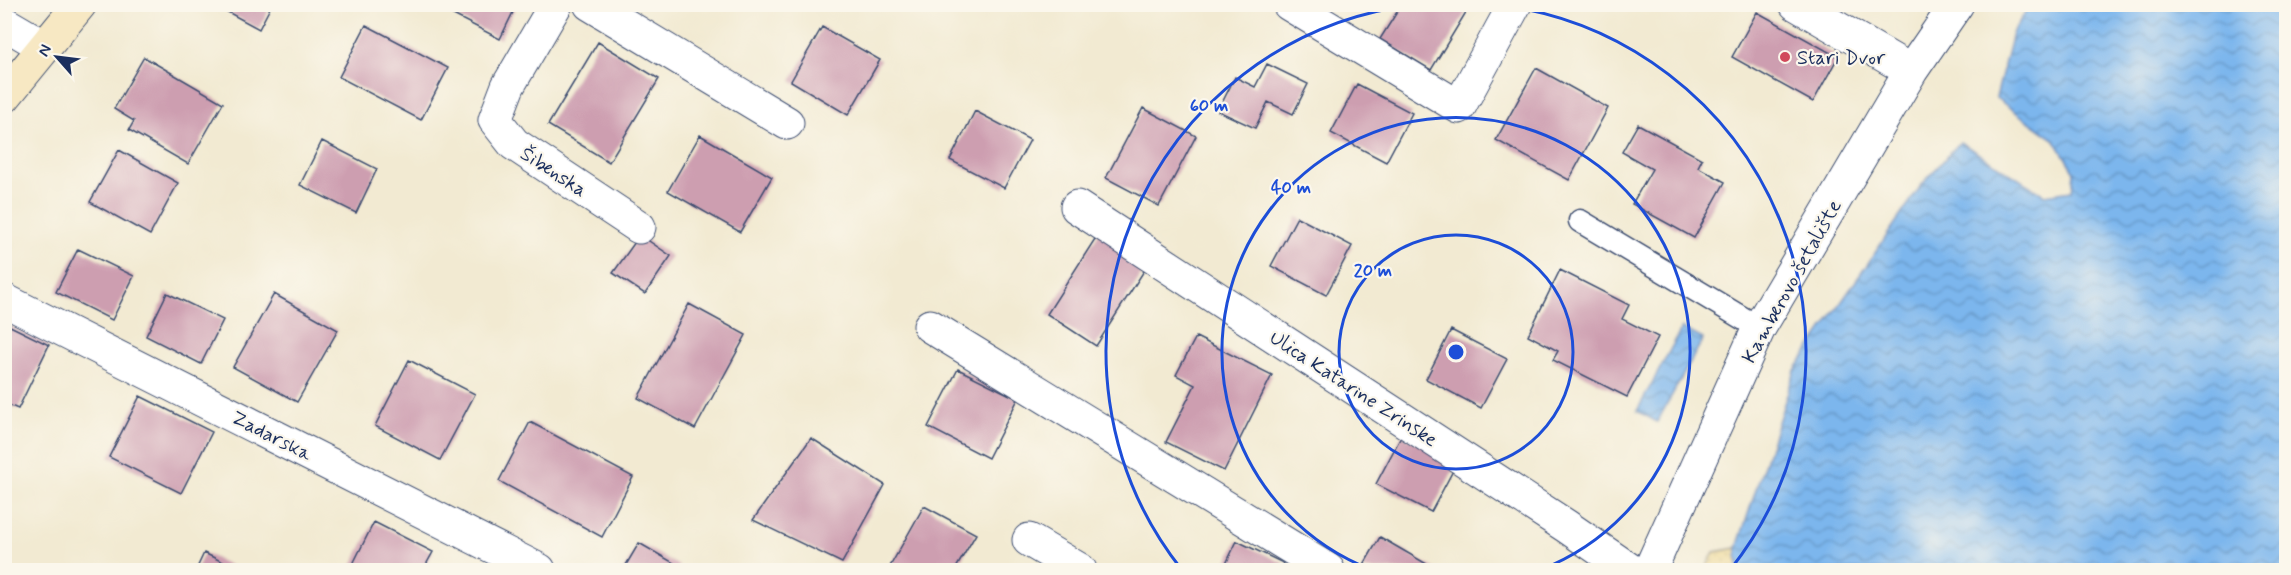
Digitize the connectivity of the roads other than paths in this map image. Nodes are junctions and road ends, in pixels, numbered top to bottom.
1 (80, 4) edge
2 (556, 4) edge
3 (591, 4) edge
4 (1289, 4) edge
5 (1515, 4) edge
6 (1796, 4) edge
7 (1957, 4) edge
8 (4, 23) edge
9 (45, 47) junction
10 (1911, 71) junction
11 (4, 97) edge
12 (787, 123) dead end
13 (1077, 207) dead end
14 (1580, 221) dead end
15 (639, 227) dead end
16 (4, 300) edge
17 (930, 327) dead end
18 (1759, 328) junction
19 (1029, 540) dead end
20 (539, 570) edge
21 (1080, 570) edge
22 (1328, 570) edge
23 (1630, 570) edge
24 (1650, 570) edge

1 - 9 main road
2 - 15 street, Šibenska
3 - 12 street
4 - 5 street
6 - 10 street
7 - 10 street, Kamberovo šetalište
8 - 9 street
9 - 11 main road
10 - 18 street, Kamberovo šetalište
13 - 23 street, Ulica Katarine Zrinske
14 - 18 lane
16 - 20 street, Zadarska
17 - 22 street
18 - 24 street, Kamberovo šetalište
19 - 21 street

